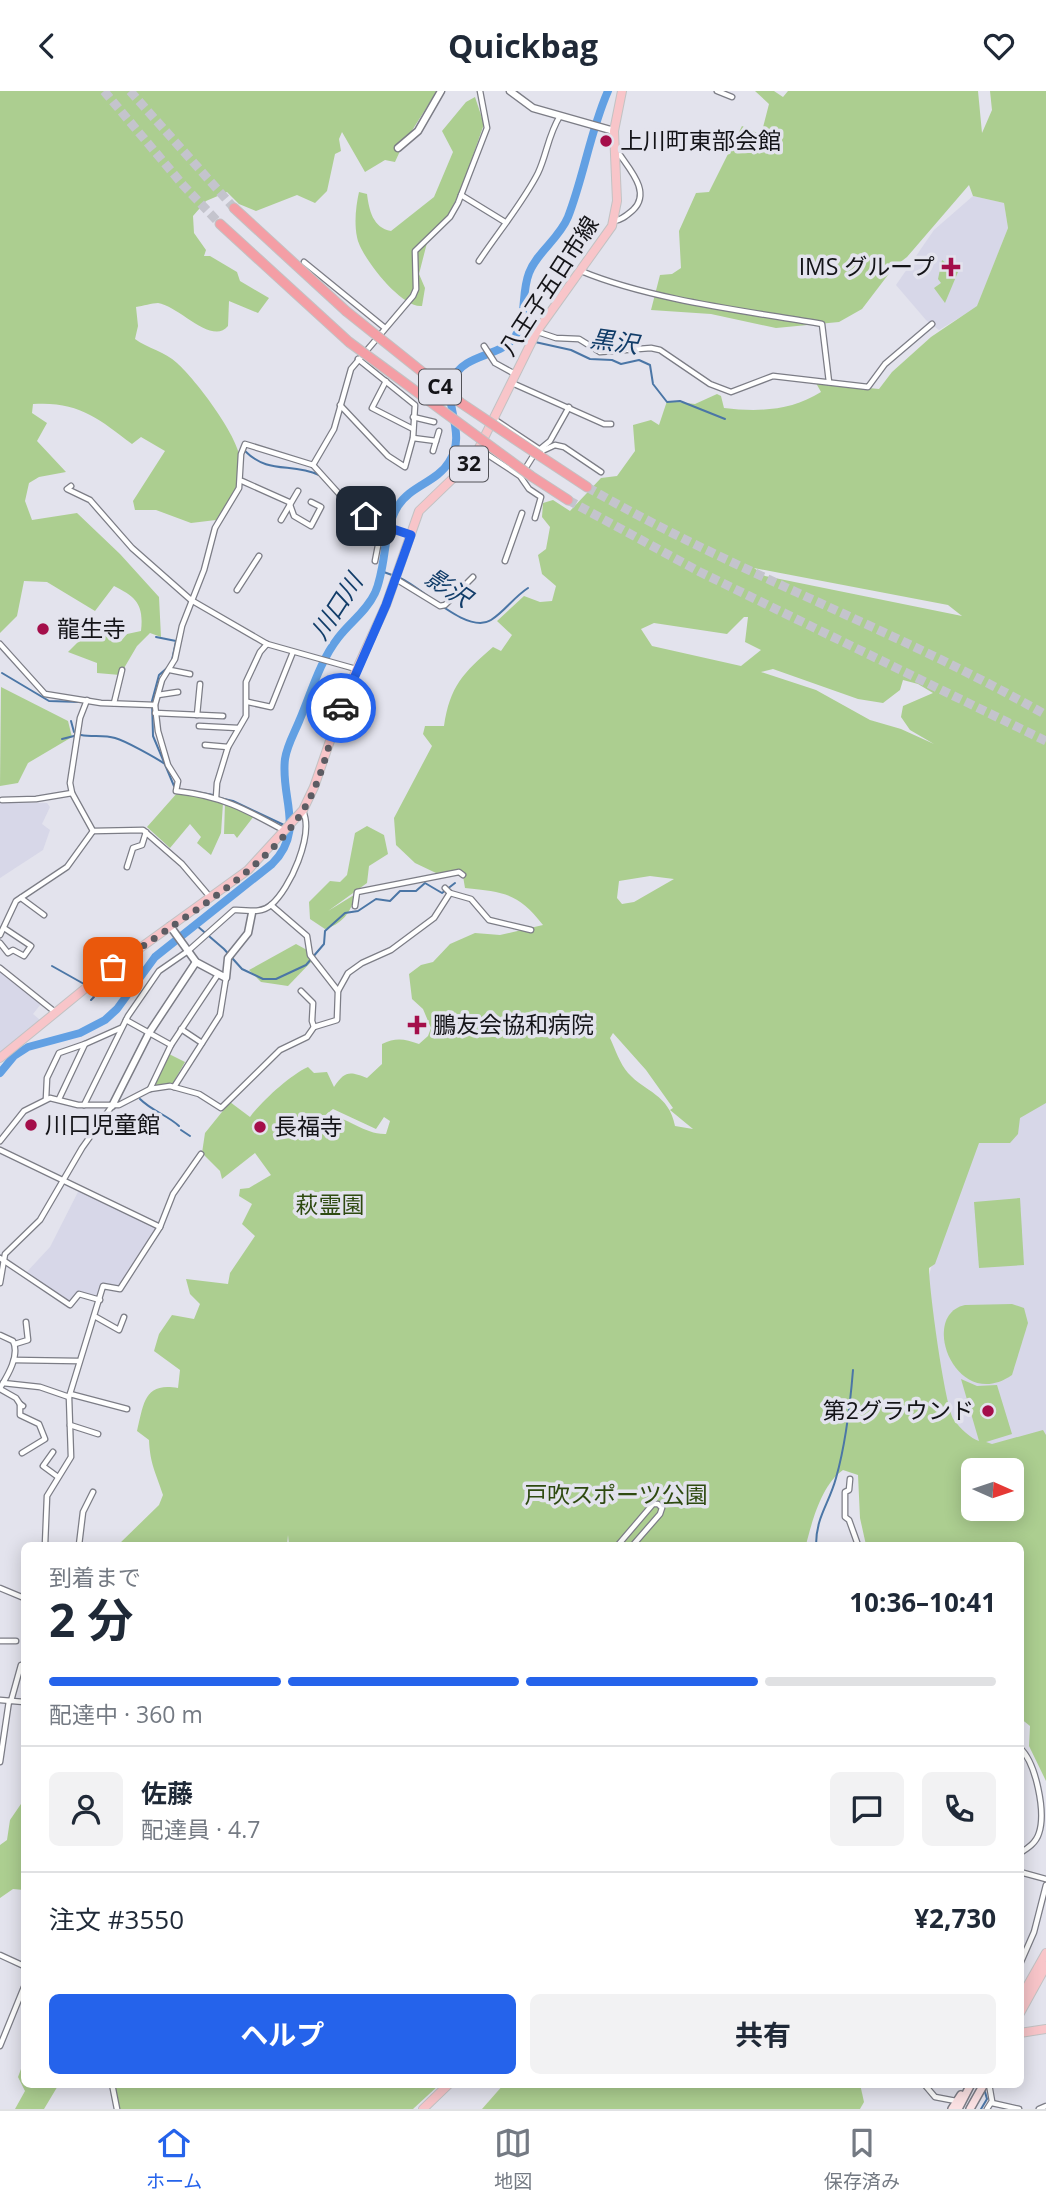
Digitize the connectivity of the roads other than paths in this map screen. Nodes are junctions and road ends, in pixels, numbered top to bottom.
1 (441, 91) edge
2 (480, 91) edge
3 (510, 91) edge
4 (622, 91) edge
5 (717, 91) edge
6 (732, 97) dead end
7 (560, 116) junction
8 (614, 131) junction
9 (398, 148) dead end
10 (615, 157) junction
11 (461, 195) junction
12 (234, 208) tunnel mouth
13 (614, 221) junction
14 (505, 222) junction
15 (220, 224) tunnel mouth
16 (479, 261) dead end
17 (304, 262) dead end
18 (581, 271) junction
19 (932, 324) dead end
20 (384, 328) junction
21 (534, 337) junction
22 (484, 345) dead end
23 (358, 359) junction
24 (513, 378) junction
25 (386, 381) junction
26 (829, 382) junction
27 (340, 404) junction
28 (569, 407) junction
29 (413, 417) junction
30 (494, 419) junction
31 (433, 422) dead end
32 (611, 424) dead end
33 (413, 429) junction
34 (439, 431) dead end
35 (413, 438) junction
36 (436, 441) junction
37 (479, 449) junction
38 (433, 450) dead end
39 (539, 451) junction
40 (313, 465) junction
41 (601, 472) dead end
42 (520, 476) junction
43 (242, 481) junction
44 (71, 486) dead end
45 (587, 487) tunnel mouth
46 (298, 491) dead end
47 (568, 500) tunnel mouth
48 (311, 502) dead end
49 (290, 506) junction
50 (522, 513) dead end
51 (535, 518) dead end
52 (281, 520) dead end
53 (383, 526) junction
54 (411, 535) junction
55 (260, 556) dead end
56 (375, 561) dead end
57 (505, 561) dead end
58 (397, 577) junction
59 (473, 577) dead end
60 (237, 590) dead end
61 (191, 600) junction
62 (0, 644) edge
63 (267, 644) junction
64 (293, 652) junction
65 (357, 669) junction
66 (122, 670) dead end
67 (170, 670) junction
68 (190, 674) dead end
69 (200, 684) dead end
70 (178, 692) dead end
71 (158, 695) junction
72 (87, 700) junction
73 (248, 702) junction
74 (114, 703) junction
75 (153, 705) junction
76 (155, 713) junction
77 (197, 715) junction
78 (210, 716) junction
79 (223, 716) dead end
80 (199, 726) dead end
81 (210, 727) junction
82 (238, 727) junction
83 (205, 745) dead end
84 (228, 747) junction
85 (72, 793) junction
86 (216, 799) junction
87 (2, 800) dead end
88 (302, 812) junction
89 (93, 831) junction
90 (286, 831) junction
91 (146, 832) junction
92 (127, 867) dead end
93 (463, 875) dead end
94 (211, 897) junction
95 (21, 898) junction
96 (271, 905) junction
97 (355, 906) dead end
98 (252, 913) junction
99 (44, 915) dead end
100 (170, 926) junction
101 (4, 928) junction
102 (531, 930) dead end
103 (0, 935) edge
104 (0, 943) edge
105 (187, 949) junction
106 (196, 962) junction
107 (0, 968) edge
108 (217, 976) junction
109 (226, 978) junction
110 (301, 991) dead end
111 (338, 992) junction
112 (55, 1012) junction
113 (126, 1020) junction
114 (314, 1027) junction
115 (121, 1028) junction
116 (181, 1029) junction
117 (149, 1033) junction
118 (202, 1043) junction
119 (85, 1044) junction
120 (171, 1045) junction
121 (0, 1058) edge
122 (174, 1087) junction
123 (150, 1089) junction
124 (46, 1099) junction
125 (59, 1099) junction
126 (84, 1105) junction
127 (112, 1106) junction
128 (0, 1141) edge
129 (0, 1150) edge
130 (201, 1154) dead end
131 (62, 1180) junction
132 (160, 1227) junction
133 (1, 1259) edge
134 (0, 1283) edge
135 (100, 1300) junction
136 (96, 1317) junction
137 (124, 1317) dead end
138 (26, 1322) dead end
139 (0, 1335) edge
140 (15, 1344) junction
141 (13, 1360) junction
142 (78, 1361) junction
143 (1, 1387) edge
144 (70, 1396) junction
145 (127, 1409) dead end
146 (70, 1425) junction
147 (98, 1434) dead end
148 (53, 1452) dead end
149 (22, 1453) dead end
150 (58, 1478) junction
151 (850, 1479) dead end
152 (93, 1492) dead end
153 (45, 1542) edge
154 (79, 1542) edge
155 (621, 1542) edge
156 (636, 1542) edge
157 (857, 1542) edge
158 (0, 1591) edge
159 (21, 1597) edge
160 (0, 1641) edge
161 (16, 1641) dead end
162 (21, 1665) dead end
163 (0, 1700) edge
164 (10, 1701) junction
165 (21, 1702) edge
166 (1024, 1752) edge
167 (0, 1762) edge
168 (1024, 1849) edge
169 (1024, 1873) edge
170 (1046, 1879) edge
171 (1046, 1885) edge
172 (1046, 1953) edge
173 (0, 1955) edge
174 (1024, 1955) edge
175 (21, 1965) edge
176 (1046, 1966) edge
177 (1024, 1992) edge
178 (21, 1994) edge
179 (1024, 2006) edge
180 (1024, 2027) edge
181 (1046, 2029) edge
182 (1032, 2031) junction
183 (1024, 2032) edge
184 (0, 2046) edge
185 (113, 2088) edge
186 (445, 2088) edge
187 (927, 2088) edge
188 (968, 2088) edge
189 (977, 2088) edge
190 (984, 2088) edge
191 (987, 2088) edge
192 (992, 2103) junction
193 (957, 2105) edge
194 (1046, 2106) edge
195 (971, 2108) edge
196 (117, 2109) edge
197 (423, 2109) edge
198 (951, 2109) edge
199 (988, 2109) edge
200 (1019, 2109) edge
201 (1039, 2109) edge

1 - 9 street
2 - 11 street
3 - 7 street
4 - 8 main road, 八王子五日市線 / 32
5 - 6 street
7 - 8 street
7 - 14 street
8 - 10 main road, 八王子五日市線 / 32
10 - 13 main road, 八王子五日市線 / 32
10 - 13 street
11 - 14 street
11 - 20 street
12 - 39 highway, C4, bridge
13 - 18 main road, 八王子五日市線 / 32
14 - 16 street
15 - 47 highway, C4, bridge
17 - 20 street
18 - 21 main road, 八王子五日市線 / 32
18 - 26 street
19 - 26 street
20 - 23 street
21 - 24 main road, 八王子五日市線 / 32
21 - 26 street
22 - 24 street
23 - 25 street
23 - 27 street
24 - 28 street
24 - 30 main road, 八王子五日市線 / 32
25 - 29 street
25 - 33 street
27 - 35 street
27 - 40 street
28 - 32 street
28 - 39 street
29 - 31 street
29 - 33 street
30 - 37 main road, 八王子五日市線 / 32
30 - 39 street
33 - 35 street
34 - 36 street
35 - 36 street
36 - 38 street
37 - 42 street
37 - 54 main road, 八王子五日市線 / 32
39 - 41 street
39 - 42 street
39 - 45 highway, C4
40 - 43 street
40 - 53 street
42 - 51 street
43 - 49 street
43 - 61 street
44 - 61 street
46 - 49 street
48 - 49 street
49 - 52 street
50 - 57 street
53 - 54 street
53 - 56 street
54 - 58 main road, 八王子五日市線 / 32
55 - 60 street
58 - 59 street
58 - 65 main road, 八王子五日市線 / 32
61 - 63 street
61 - 67 street
62 - 72 street
63 - 64 street
63 - 73 street
64 - 65 street
64 - 73 street
65 - 88 main road, 八王子五日市線 / 32
66 - 74 street
67 - 68 street
67 - 71 street
69 - 77 street
70 - 71 street
71 - 75 street
72 - 74 street
72 - 85 street
73 - 82 street
74 - 75 street
75 - 76 street
76 - 77 street
76 - 86 street
77 - 78 street
78 - 79 street
78 - 81 street
80 - 81 street
81 - 82 street
82 - 84 street
83 - 84 street
84 - 86 street
85 - 87 street
85 - 89 street
86 - 90 street
88 - 90 main road, 八王子五日市線 / 32
88 - 96 street
89 - 91 street
89 - 95 street
90 - 94 main road, 八王子五日市線 / 32
91 - 92 street
91 - 94 street
93 - 97 street
94 - 100 main road, 八王子五日市線 / 32
95 - 99 street
95 - 101 street
96 - 98 street
96 - 111 street
98 - 105 street
98 - 109 street
100 - 105 street
100 - 112 main road, 八王子五日市線 / 32
101 - 103 street
101 - 104 street
102 - 111 street
105 - 106 street
105 - 113 street
106 - 108 street
106 - 117 street
107 - 112 street
108 - 109 street
108 - 116 street
109 - 118 street
110 - 114 street
111 - 114 street
112 - 121 main road, 八王子五日市線 / 32
113 - 115 street
113 - 117 street
114 - 122 street
115 - 119 street
115 - 126 street
116 - 118 street
116 - 120 street
117 - 120 street
117 - 127 street
118 - 122 street
119 - 124 street
119 - 125 street
120 - 123 street
122 - 123 street
123 - 127 street
124 - 125 street
124 - 128 street
125 - 126 street
126 - 127 street
127 - 131 street
129 - 131 street
130 - 132 street
131 - 132 street
131 - 133 street
132 - 135 street
133 - 134 street
133 - 135 street
135 - 136 street
136 - 137 street
136 - 142 street
138 - 140 street
139 - 140 street
140 - 141 street
141 - 142 street
141 - 143 street
142 - 144 street
143 - 144 street
143 - 149 street
144 - 145 street
144 - 146 street
146 - 147 street
146 - 150 street
148 - 150 street
150 - 153 street
151 - 157 street
152 - 154 street
155 - 156 street
158 - 159 street
160 - 161 street
162 - 164 street
163 - 164 street
164 - 165 street
164 - 167 street
166 - 168 street
169 - 170 street
171 - 174 street
172 - 177 main road
173 - 175 street
176 - 179 main road
178 - 184 street
180 - 182 main road
181 - 182 main road
182 - 183 main road
185 - 196 street
186 - 197 main road
187 - 193 street
188 - 193 main road
189 - 195 main road
190 - 195 main road
191 - 192 street
192 - 199 street
192 - 200 street
193 - 198 main road
194 - 201 street

